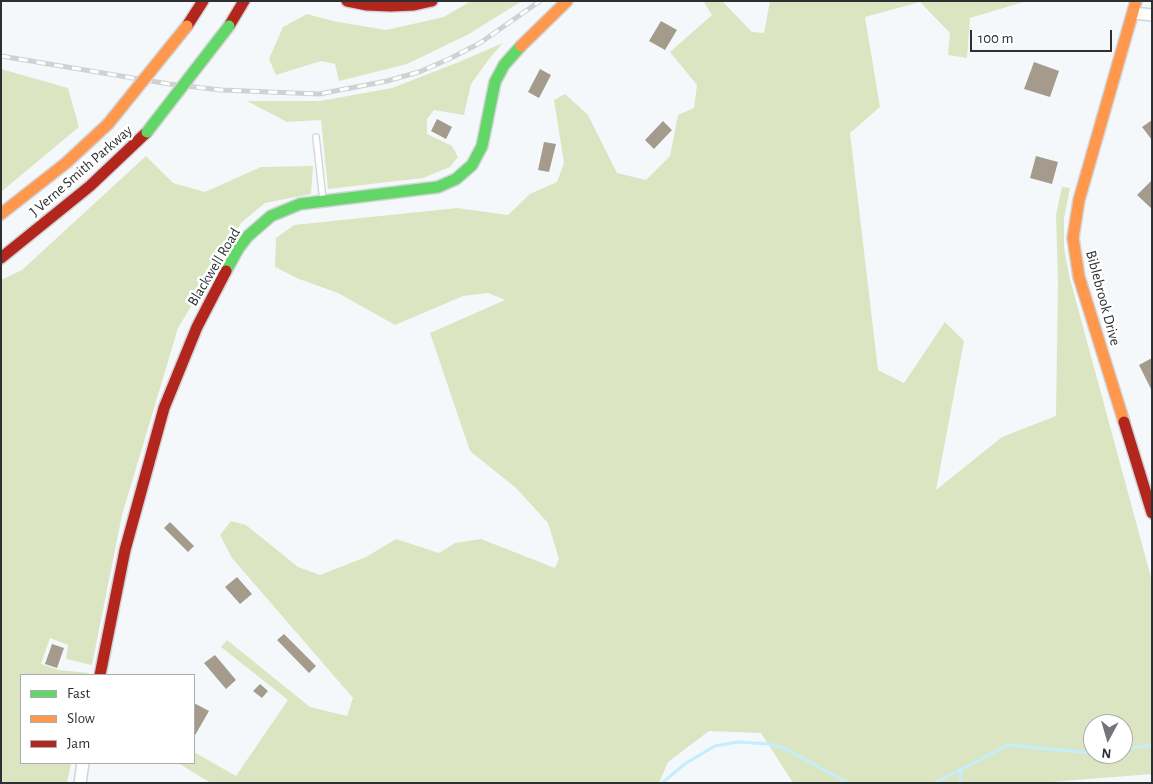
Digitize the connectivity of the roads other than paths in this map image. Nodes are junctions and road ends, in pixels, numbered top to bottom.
1 (244, 1) edge
2 (347, 1) edge
3 (432, 1) edge
4 (567, 1) edge
5 (1136, 1) edge
6 (202, 3) edge
7 (1133, 13) junction
8 (1152, 15) edge
9 (316, 138) dead end
10 (323, 200) junction
11 (1, 214) edge
12 (1, 258) edge
13 (1152, 513) edge
14 (100, 674) edge
15 (83, 764) edge
16 (80, 783) edge

1 - 12 street, J Verne Smith Parkway, bridge
2 - 3 street
4 - 10 street, Blackwell Road
5 - 7 street, Biblebrook Drive
6 - 11 street, J Verne Smith Parkway, bridge
7 - 8 street
7 - 13 street, Biblebrook Drive
9 - 10 lane
10 - 14 street, Blackwell Road
15 - 16 street

